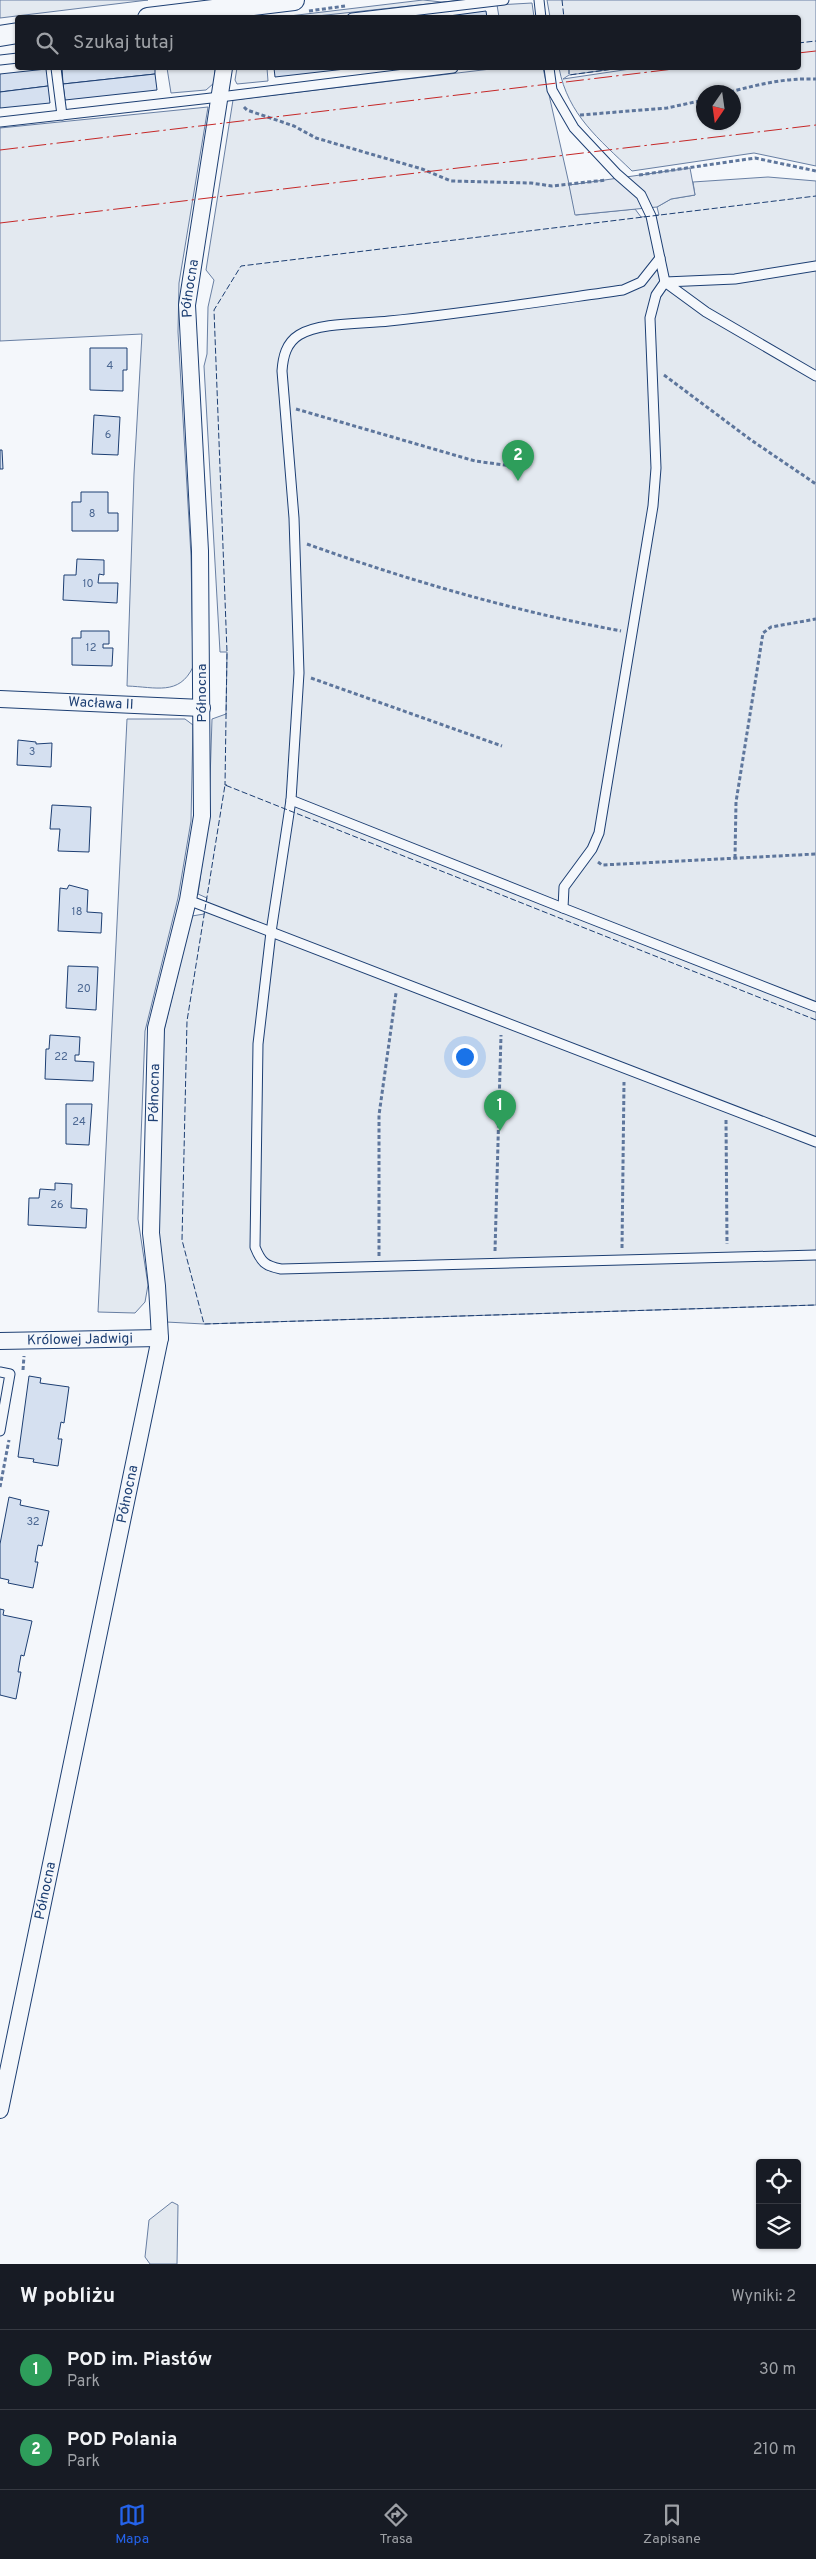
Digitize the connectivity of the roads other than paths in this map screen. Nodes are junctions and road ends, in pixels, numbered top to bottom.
1 (504, 0) edge
2 (539, 0) edge
3 (192, 6) edge
4 (301, 6) edge
5 (228, 13) edge
6 (159, 15) edge
7 (377, 15) edge
8 (542, 15) edge
9 (15, 34) edge
10 (0, 36) edge
11 (15, 58) edge
12 (0, 60) edge
13 (56, 70) edge
14 (224, 70) edge
15 (437, 70) edge
16 (549, 70) edge
17 (226, 97) junction
18 (62, 115) junction
19 (0, 122) edge
20 (660, 258) junction
21 (816, 266) edge
22 (665, 282) junction
23 (816, 376) edge
24 (0, 699) edge
25 (202, 708) junction
26 (291, 800) junction
27 (188, 900) junction
28 (563, 908) junction
29 (271, 932) junction
30 (816, 1007) edge
31 (816, 1142) edge
32 (816, 1255) edge
33 (160, 1338) junction
34 (0, 1341) edge
35 (0, 1372) edge
36 (0, 1432) edge
37 (0, 2110) edge

1 - 7 lane
2 - 8 lane
3 - 5 street
3 - 6 street
4 - 5 street
9 - 10 street
11 - 12 lane
13 - 18 lane
14 - 17 street, Północna
15 - 17 lane
16 - 20 lane
17 - 18 lane
17 - 25 street, Północna
18 - 19 lane
20 - 22 lane
20 - 26 lane
21 - 22 lane
22 - 23 lane
22 - 28 lane
24 - 25 street, Wacława II
25 - 27 street, Północna
26 - 28 lane
26 - 29 lane
27 - 29 lane
27 - 33 street, Północna
28 - 30 lane
29 - 31 lane
29 - 32 lane
33 - 34 street, Królowej Jadwigi
33 - 37 street, Północna
35 - 36 lane

